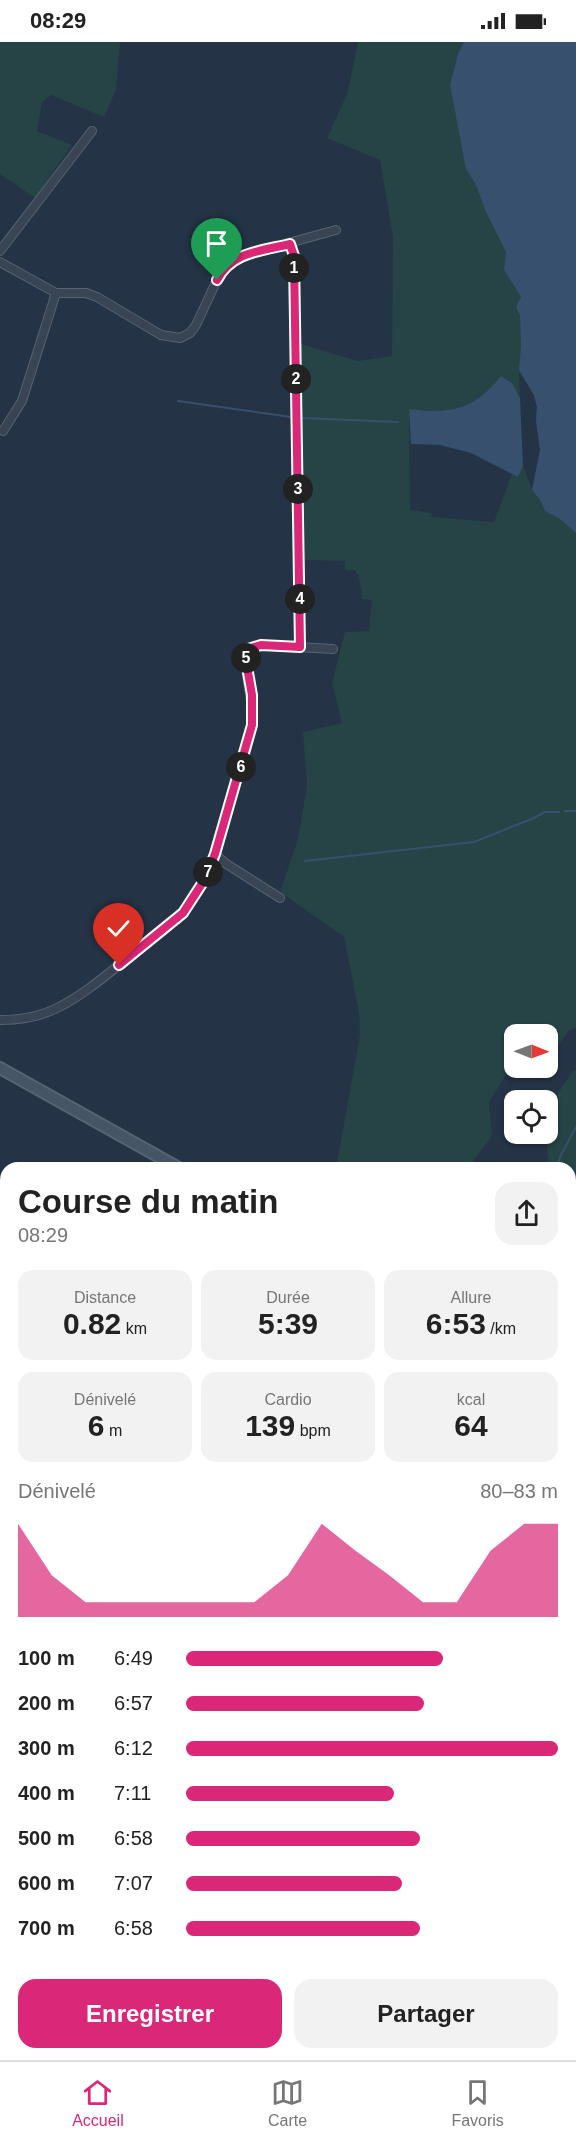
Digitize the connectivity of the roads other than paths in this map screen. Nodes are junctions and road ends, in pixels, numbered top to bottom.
1 (92, 130) dead end
2 (336, 230) dead end
3 (290, 244) junction
4 (0, 251) edge
5 (0, 262) edge
6 (56, 293) junction
7 (3, 431) dead end
8 (300, 647) junction
9 (333, 649) dead end
10 (215, 854) junction
11 (280, 898) dead end
12 (0, 1020) edge
13 (0, 1068) edge
14 (168, 1162) edge

1 - 4 street
2 - 3 street
3 - 6 street
3 - 8 street
5 - 6 street
6 - 7 street
8 - 9 street
8 - 10 street
10 - 11 street
10 - 12 street
13 - 14 main road

